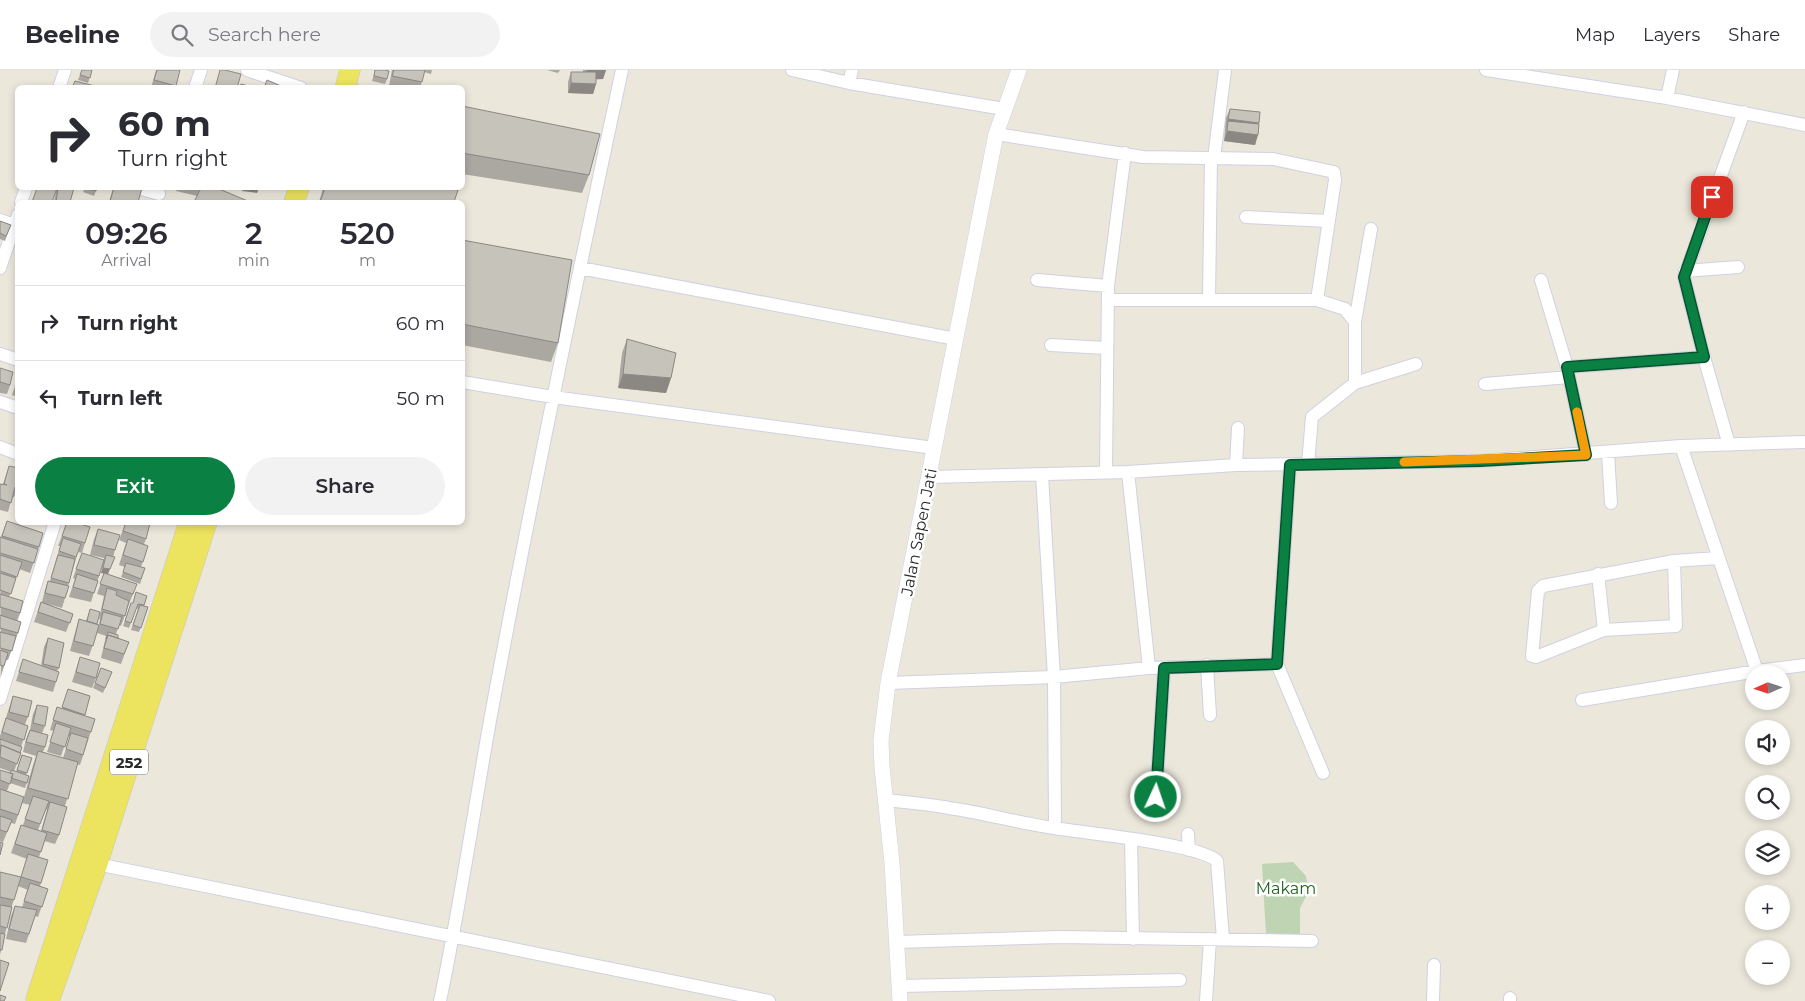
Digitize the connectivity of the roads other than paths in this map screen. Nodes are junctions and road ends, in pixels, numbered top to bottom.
1 (64, 70) edge
2 (201, 70) edge
3 (247, 70) edge
4 (339, 70) edge
5 (350, 70) edge
6 (622, 70) edge
7 (792, 70) edge
8 (1020, 70) edge
9 (1225, 70) edge
10 (1486, 70) edge
11 (1673, 70) edge
12 (850, 76) edge
13 (60, 85) edge
14 (196, 85) edge
15 (291, 85) edge
16 (334, 85) edge
17 (346, 85) edge
18 (1668, 98) junction
19 (1004, 109) junction
20 (1744, 112) junction
21 (1805, 126) edge
22 (996, 134) junction
23 (1125, 153) junction
24 (1213, 158) junction
25 (144, 190) edge
26 (159, 195) edge
27 (1246, 217) dead end
28 (0, 220) edge
29 (15, 220) edge
30 (1329, 221) junction
31 (15, 223) edge
32 (1372, 228) dead end
33 (1738, 267) dead end
34 (0, 268) edge
35 (580, 268) junction
36 (1685, 271) junction
37 (1037, 280) dead end
38 (1541, 280) dead end
39 (1108, 286) junction
40 (1209, 299) junction
41 (1109, 300) junction
42 (1317, 300) junction
43 (1355, 322) junction
44 (956, 339) junction
45 (1051, 345) dead end
46 (1106, 348) junction
47 (0, 354) edge
48 (1704, 357) junction
49 (15, 359) edge
50 (1416, 364) dead end
51 (1568, 372) junction
52 (465, 382) edge
53 (1355, 383) junction
54 (1486, 384) dead end
55 (553, 397) junction
56 (0, 402) edge
57 (15, 407) edge
58 (1238, 428) dead end
59 (1805, 442) edge
60 (1730, 445) junction
61 (1681, 446) junction
62 (0, 447) edge
63 (934, 448) junction
64 (15, 453) edge
65 (1608, 453) junction
66 (1586, 455) junction
67 (1308, 464) junction
68 (1236, 465) junction
69 (1290, 465) junction
70 (1106, 472) junction
71 (1128, 472) junction
72 (1042, 475) junction
73 (930, 477) junction
74 (1611, 503) dead end
75 (54, 525) edge
76 (187, 525) edge
77 (206, 525) edge
78 (1718, 558) junction
79 (1674, 561) junction
80 (1598, 574) junction
81 (1604, 630) junction
82 (1277, 664) junction
83 (1207, 665) junction
84 (1755, 665) edge
85 (1805, 665) edge
86 (1790, 667) edge
87 (1148, 668) junction
88 (1164, 668) junction
89 (1745, 673) edge
90 (1054, 677) junction
91 (888, 683) junction
92 (0, 699) edge
93 (1582, 700) dead end
94 (1210, 715) dead end
95 (1323, 773) dead end
96 (1156, 797) dead end
97 (885, 800) junction
98 (1055, 828) junction
99 (1188, 834) dead end
100 (1131, 839) junction
101 (1189, 850) junction
102 (88, 862) junction
103 (453, 938) junction
104 (1132, 939) junction
105 (1216, 939) junction
106 (1312, 941) dead end
107 (897, 942) junction
108 (1434, 965) dead end
109 (1180, 980) dead end
110 (900, 994) edge
111 (35, 1001) edge
112 (49, 1001) edge
113 (440, 1001) edge
114 (769, 1001) edge
115 (1206, 1001) edge
116 (1433, 1001) edge

1 - 13 street
2 - 14 street
3 - 15 street
4 - 16 main road
5 - 17 main road
6 - 35 street
7 - 12 street
8 - 19 street, Jalan Sapen Jati
9 - 24 street
10 - 18 street
11 - 18 street
12 - 19 street
18 - 20 street
19 - 22 street, Jalan Sapen Jati
20 - 21 street
20 - 36 street
22 - 23 street
22 - 44 street, Jalan Sapen Jati
23 - 24 street
23 - 39 street
24 - 30 street
24 - 40 street
25 - 26 street
27 - 30 street
28 - 29 street
30 - 42 street
31 - 34 street
32 - 43 street
33 - 36 street
35 - 44 street
35 - 55 street
36 - 48 street
37 - 39 street
38 - 51 street
39 - 41 street
40 - 41 street
40 - 42 street
41 - 46 street
42 - 43 street
43 - 53 street
44 - 63 street, Jalan Sapen Jati
45 - 46 street
46 - 70 street
47 - 49 street
48 - 51 street
48 - 60 street
50 - 53 street
51 - 54 street
51 - 66 street
52 - 55 street
53 - 67 street
55 - 63 street
55 - 103 street
56 - 57 street
58 - 68 street
59 - 60 street
60 - 61 street
61 - 65 street
61 - 78 street
62 - 64 street
63 - 73 street, Jalan Sapen Jati
65 - 66 street
65 - 74 street
66 - 67 street
67 - 69 street
68 - 69 street
68 - 71 street
69 - 82 street
70 - 71 street
70 - 72 street
71 - 87 street
72 - 73 street
72 - 90 street
73 - 91 street, Jalan Sapen Jati
75 - 92 street
76 - 102 main road, 252
77 - 102 main road, 252
78 - 79 street
78 - 84 street
79 - 80 street
79 - 81 street
80 - 81 street
80 - 81 street
82 - 83 street
82 - 95 street
83 - 88 street
83 - 94 street
85 - 86 street
87 - 88 street
87 - 90 street
88 - 96 street
89 - 93 street
90 - 91 street
90 - 98 street
91 - 97 street, Jalan Sapen Jati
97 - 98 street
97 - 107 street, Jalan Sapen Jati
98 - 100 street
99 - 101 street
100 - 101 street
100 - 104 street
101 - 105 street
102 - 103 street
102 - 111 main road, 252
102 - 112 main road, 252
103 - 113 street
103 - 114 street
104 - 105 street
104 - 107 street
105 - 106 street
105 - 115 street
107 - 110 street, Jalan Sapen Jati
108 - 116 street
109 - 110 street

